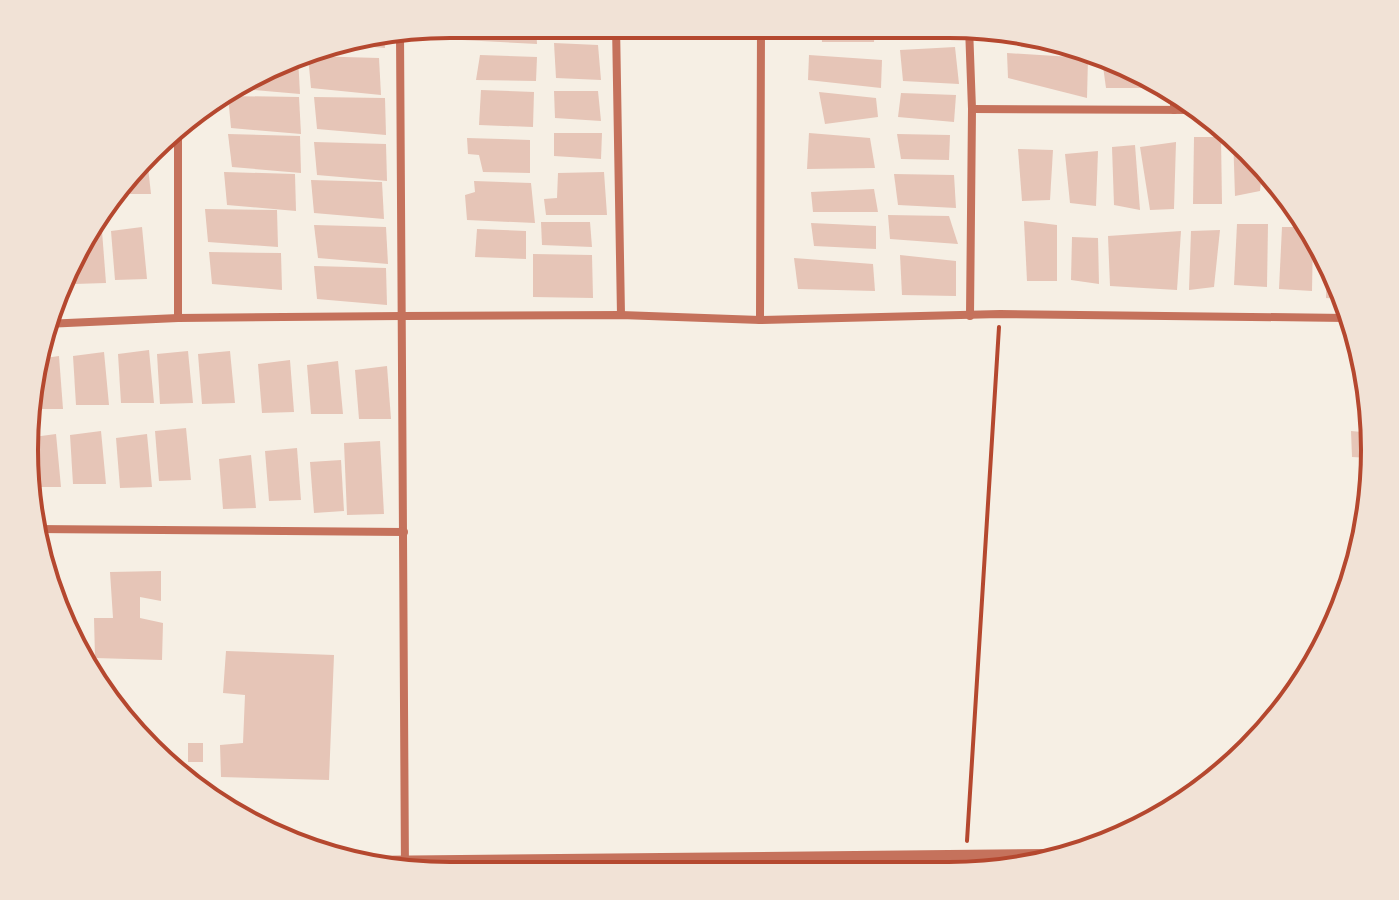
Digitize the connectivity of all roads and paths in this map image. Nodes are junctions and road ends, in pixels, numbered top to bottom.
1 (616, 38) edge
2 (761, 38) edge
3 (969, 39) edge
4 (400, 42) edge
5 (1174, 105) edge
6 (972, 109) junction
7 (1174, 110) junction
8 (1182, 110) edge
9 (178, 140) edge
10 (1000, 314) junction
11 (621, 315) junction
12 (402, 316) junction
13 (970, 316) junction
14 (178, 318) junction
15 (1339, 318) edge
16 (760, 320) junction
17 (58, 323) edge
18 (46, 529) edge
19 (404, 532) junction
20 (966, 855) junction
21 (1018, 856) edge
22 (405, 859) edge
23 (664, 862) edge

1 - 11 street
2 - 16 street
3 - 6 street
4 - 12 street
5 - 7 street
6 - 7 street
6 - 13 street
7 - 8 street
9 - 14 street
10 - 13 street
10 - 15 street
10 - 20 path
11 - 12 street
11 - 16 street
12 - 14 street
12 - 19 street
13 - 16 street
14 - 17 street
18 - 19 street
19 - 22 street
20 - 21 street
20 - 23 street

